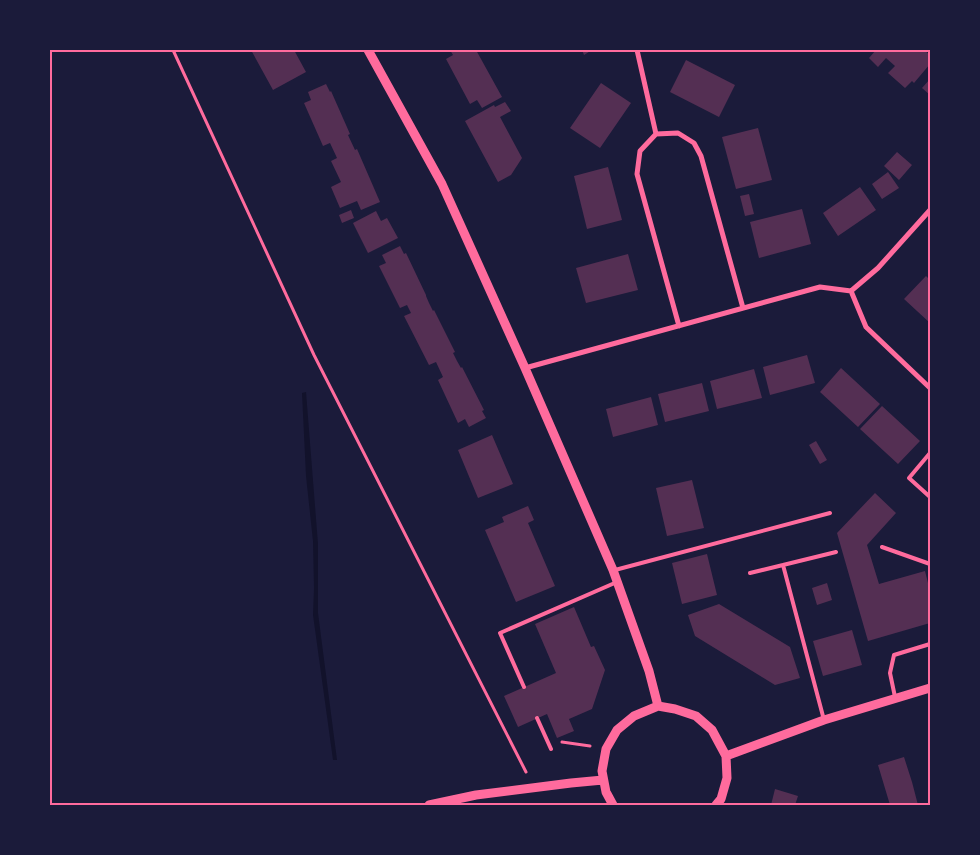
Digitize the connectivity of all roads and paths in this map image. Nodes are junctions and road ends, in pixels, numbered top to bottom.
1 (173, 50) edge
2 (368, 50) edge
3 (637, 50) edge
4 (656, 134) junction
5 (930, 210) edge
6 (851, 291) junction
7 (743, 308) junction
8 (679, 326) junction
9 (525, 368) junction
10 (930, 388) edge
11 (930, 454) edge
12 (930, 497) edge
13 (830, 513) dead end
14 (882, 546) dead end
15 (836, 552) dead end
16 (930, 564) edge
17 (783, 566) junction
18 (613, 570) junction
19 (750, 573) dead end
20 (617, 582) junction
21 (930, 644) edge
22 (524, 687) dead end
23 (930, 688) edge
24 (896, 698) junction
25 (658, 706) junction
26 (537, 718) dead end
27 (824, 720) junction
28 (547, 739) junction
29 (606, 749) junction
30 (551, 750) dead end
31 (726, 756) junction
32 (604, 780) junction
33 (534, 787) junction
34 (429, 805) edge
35 (613, 805) edge
36 (716, 805) edge

1 - 33 path
2 - 9 street
3 - 4 street
4 - 7 street
4 - 8 street
5 - 6 street
6 - 7 street
6 - 10 street
7 - 8 street
8 - 9 street
9 - 18 street
11 - 12 lane
13 - 18 lane
14 - 16 lane
15 - 17 lane
17 - 19 lane
17 - 27 lane
18 - 20 street
20 - 22 lane
20 - 25 street
21 - 24 lane
23 - 24 street
24 - 27 street
25 - 29 street
25 - 31 street
26 - 28 lane
27 - 31 street
28 - 29 path
28 - 30 lane
29 - 32 street
31 - 36 street
32 - 33 street
32 - 35 street
33 - 34 street

